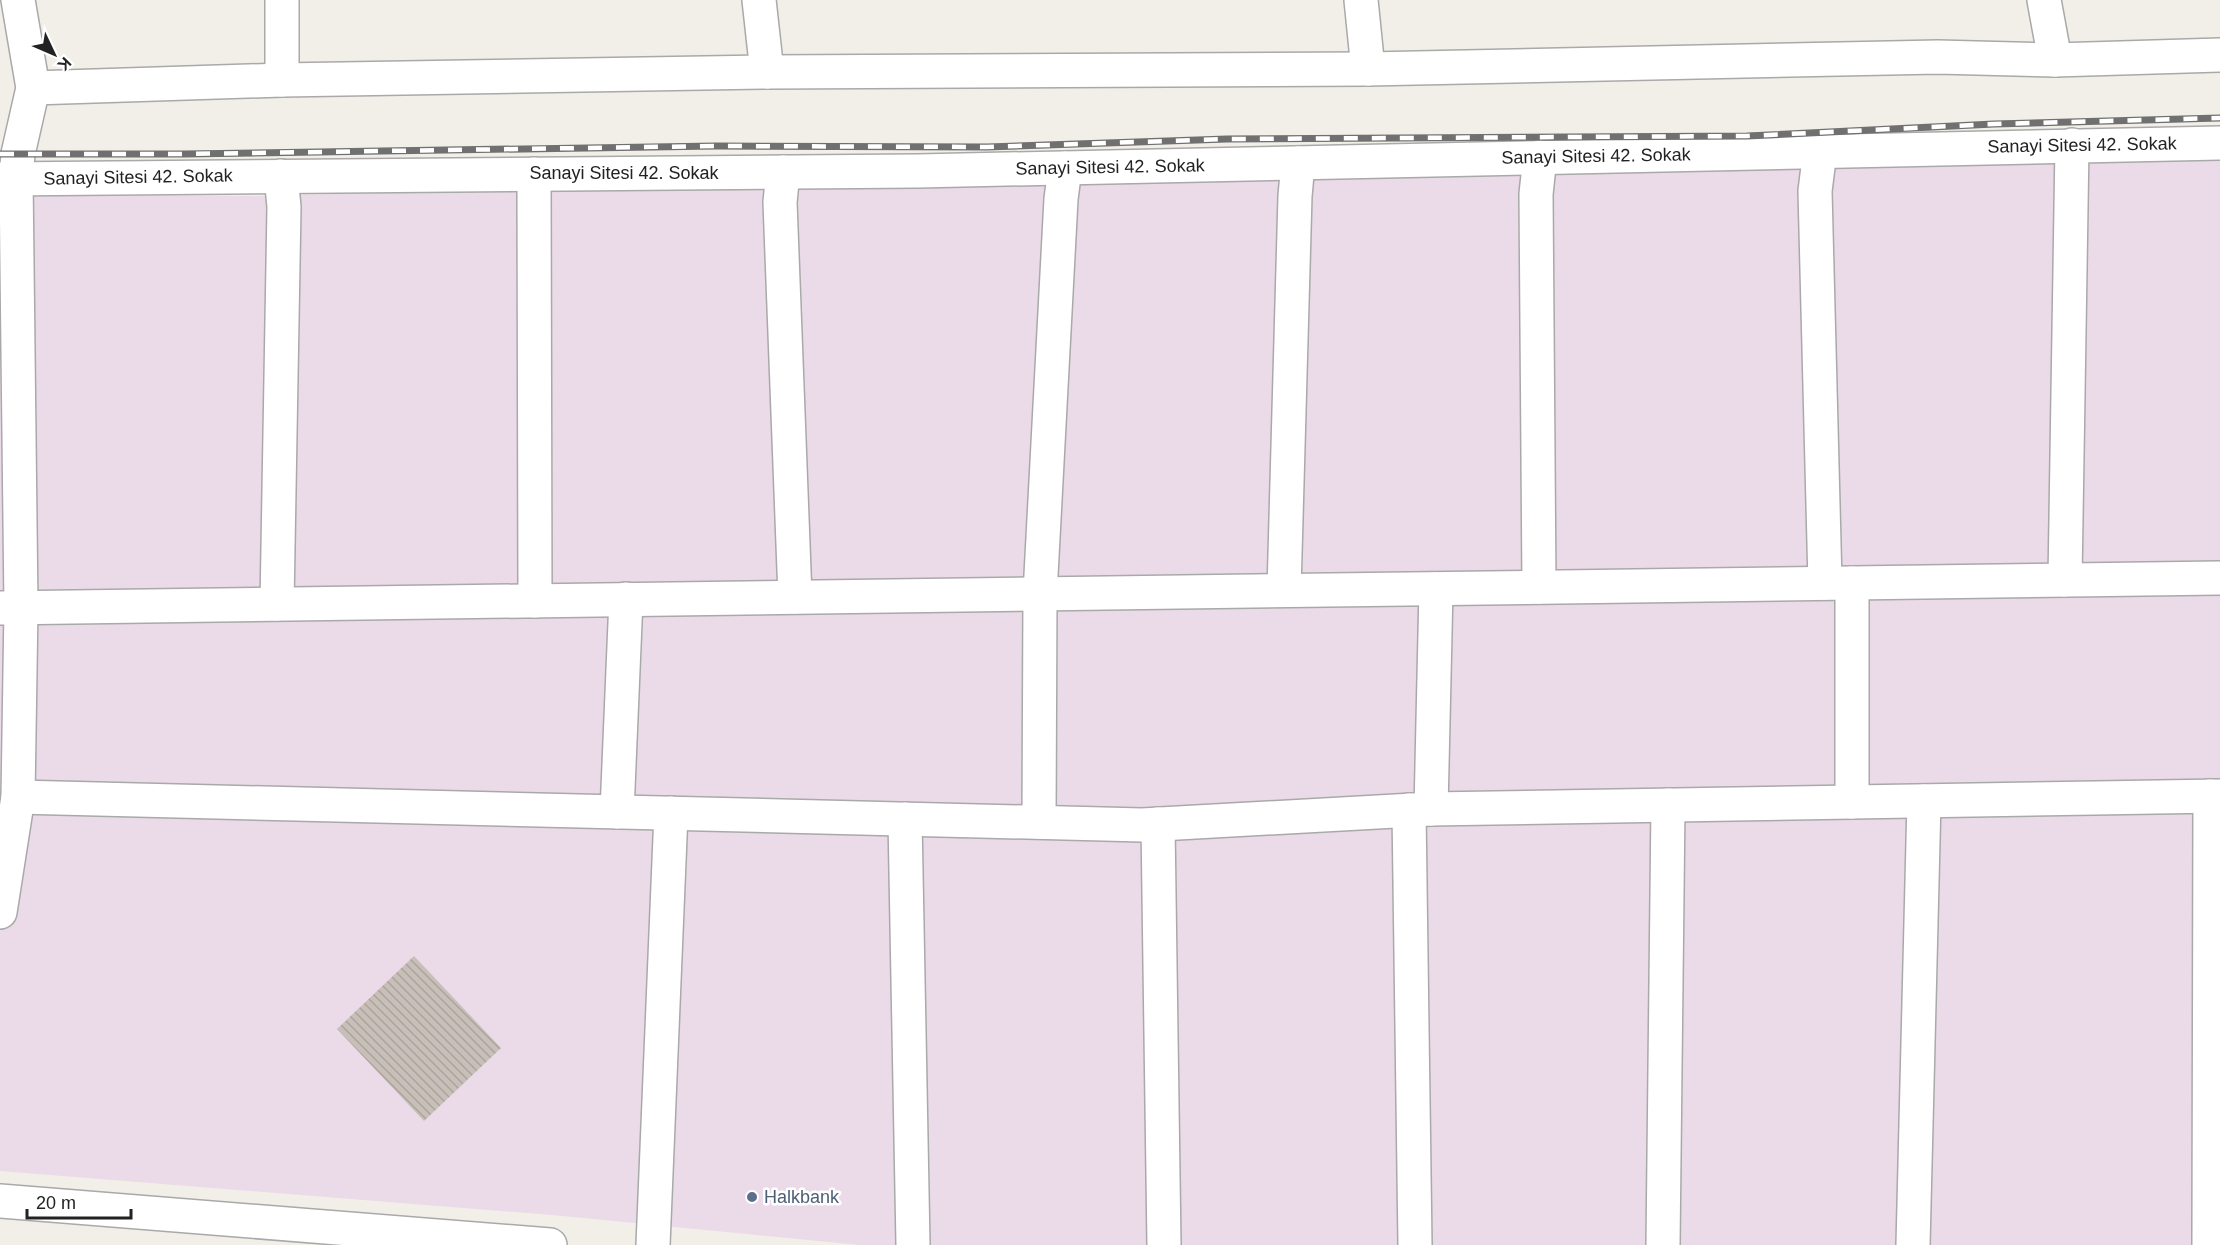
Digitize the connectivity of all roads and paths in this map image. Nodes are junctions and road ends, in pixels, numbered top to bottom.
1 (18, 0) edge
2 (282, 0) edge
3 (759, 0) edge
4 (1360, 0) edge
5 (2044, 0) edge
6 (2220, 56) edge
7 (2055, 60) junction
8 (1368, 69) junction
9 (767, 72) junction
10 (282, 80) junction
11 (33, 88) junction
12 (2220, 143) edge
13 (2072, 145) junction
14 (1820, 151) junction
15 (1540, 157) junction
16 (1299, 163) junction
17 (1065, 168) junction
18 (783, 172) junction
19 (534, 174) junction
20 (281, 176) junction
21 (8, 179) edge
22 (2220, 578) edge
23 (2065, 580) junction
24 (1838, 583) junction
25 (1539, 587) junction
26 (1436, 589) junction
27 (1284, 590) junction
28 (1040, 594) junction
29 (795, 597) junction
30 (626, 599) junction
31 (535, 601) junction
32 (277, 604) junction
33 (11, 608) edge
34 (2215, 796) edge
35 (18, 797) junction
36 (1924, 801) junction
37 (1852, 802) junction
38 (1668, 805) junction
39 (1420, 810) junction
40 (617, 812) junction
41 (671, 813) junction
42 (905, 819) junction
43 (1039, 822) junction
44 (1158, 824) junction
45 (6, 836) edge
46 (0, 912) edge
47 (0, 1201) edge
48 (550, 1245) edge
49 (653, 1245) edge
50 (913, 1245) edge
51 (1164, 1245) edge
52 (1415, 1245) edge
53 (1663, 1245) edge
54 (1913, 1245) edge
55 (2209, 1245) edge

1 - 11 street
2 - 10 street
3 - 9 street
4 - 8 street
5 - 7 street
6 - 7 street
7 - 8 street
8 - 9 street
9 - 10 street
10 - 11 street
11 - 21 street
12 - 13 street, Sanayi Sitesi 42. Sokak
13 - 14 street, Sanayi Sitesi 42. Sokak
13 - 23 street
14 - 15 street, Sanayi Sitesi 42. Sokak
14 - 24 street
15 - 16 street, Sanayi Sitesi 42. Sokak
15 - 25 street
16 - 17 street, Sanayi Sitesi 42. Sokak
16 - 27 street
17 - 18 street, Sanayi Sitesi 42. Sokak
17 - 28 street
18 - 19 street, Sanayi Sitesi 42. Sokak
18 - 29 street
19 - 20 street, Sanayi Sitesi 42. Sokak
19 - 31 street
20 - 21 street, Sanayi Sitesi 42. Sokak
20 - 32 street
21 - 33 street
22 - 23 street
23 - 24 street
24 - 25 street
24 - 37 street
25 - 26 street
26 - 27 street
26 - 39 street
27 - 28 street
28 - 29 street
28 - 43 street
29 - 30 street
30 - 31 street
30 - 40 street
31 - 32 street
32 - 33 street
33 - 35 street
34 - 36 street
34 - 55 street
35 - 40 street
35 - 45 street
36 - 37 street
36 - 54 street
37 - 38 street
38 - 39 street
38 - 53 street
39 - 44 street
39 - 52 street
40 - 41 street
41 - 42 street
41 - 49 street
42 - 43 street
42 - 50 street
43 - 44 street
44 - 51 street
45 - 46 street
47 - 48 street

